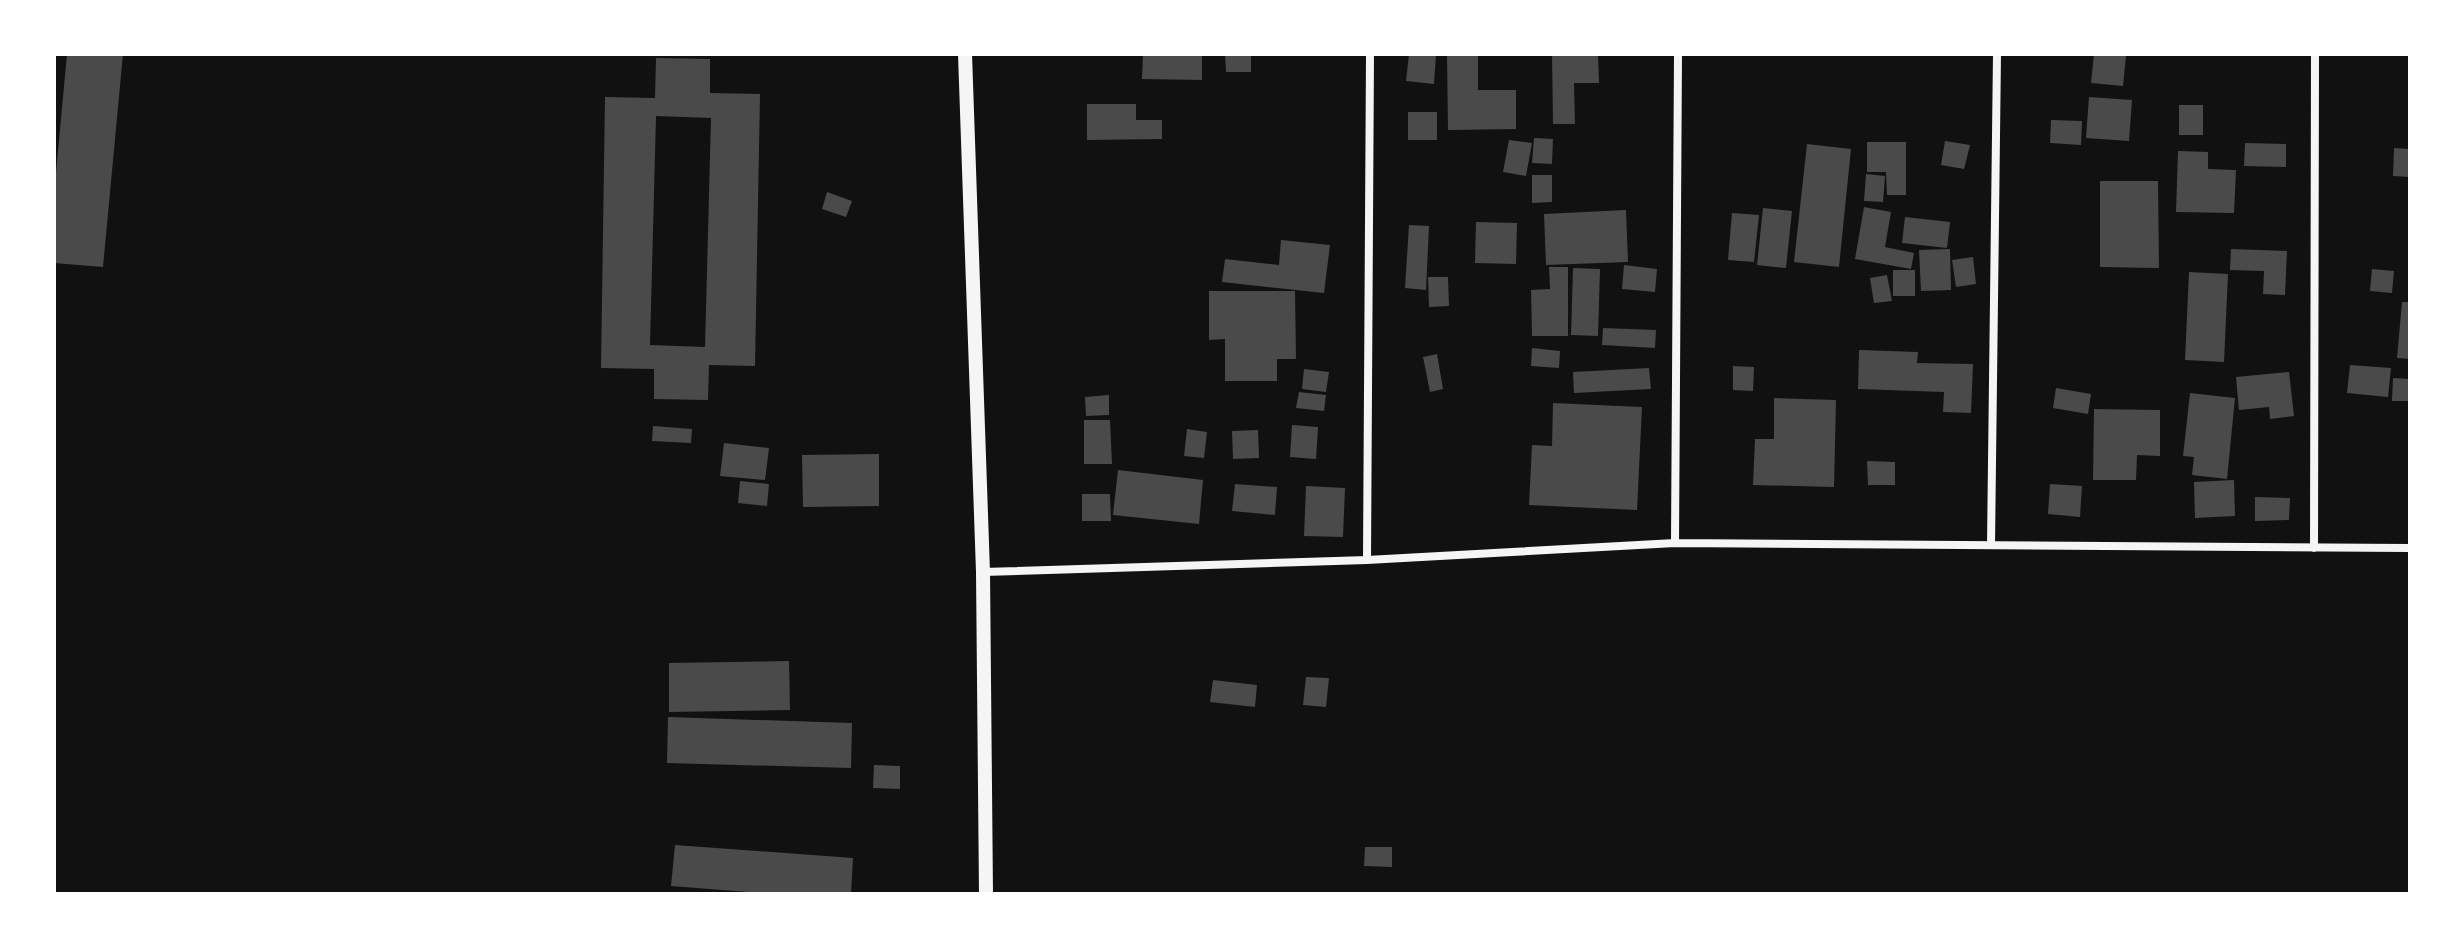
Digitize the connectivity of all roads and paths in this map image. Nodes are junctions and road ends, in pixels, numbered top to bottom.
1 (965, 54) edge
2 (1370, 54) edge
3 (1678, 54) edge
4 (1997, 54) edge
5 (2315, 54) edge
6 (1675, 543) junction
7 (1991, 545) junction
8 (2314, 548) junction
9 (2410, 548) edge
10 (1367, 560) junction
11 (983, 572) junction
12 (986, 894) edge

1 - 11 street
2 - 10 street
3 - 6 street
4 - 7 street
5 - 8 street
6 - 7 street
6 - 10 street
7 - 8 street
8 - 9 street
10 - 11 street
11 - 12 street

